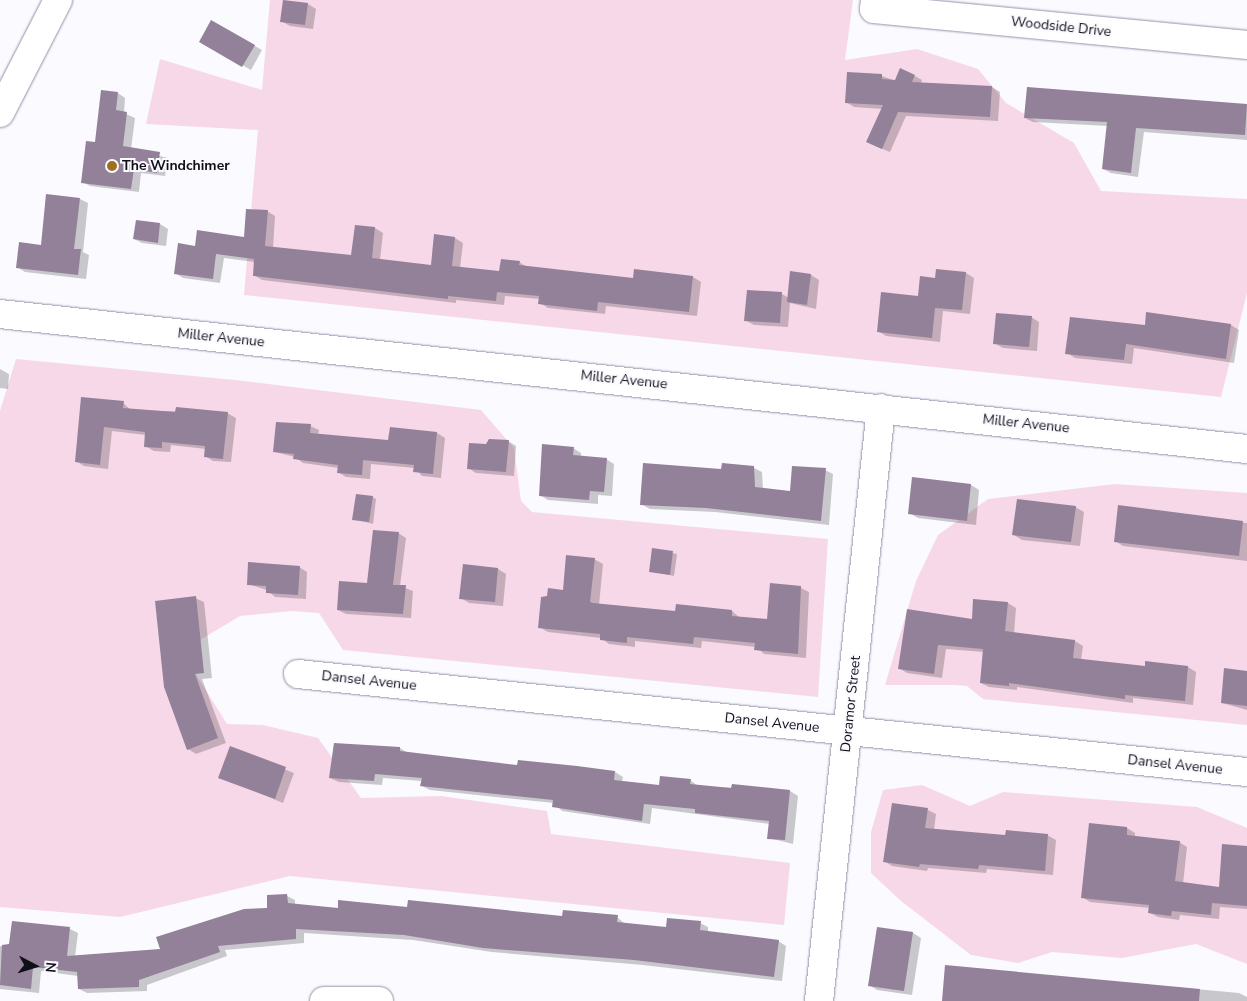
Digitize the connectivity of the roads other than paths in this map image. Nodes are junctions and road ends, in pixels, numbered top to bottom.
1 (58, 0) edge
2 (875, 5) edge
3 (1247, 45) edge
4 (0, 113) edge
5 (0, 314) edge
6 (881, 408) junction
7 (1247, 449) edge
8 (298, 674) dead end
9 (848, 730) junction
10 (1247, 772) edge
11 (324, 1001) edge
12 (378, 1001) edge
13 (819, 1001) edge

1 - 4 street
2 - 3 street, Woodside Drive
5 - 6 street, Miller Avenue
6 - 7 street, Miller Avenue
6 - 9 street, Doramor Street
8 - 9 street, Dansel Avenue
9 - 10 street, Dansel Avenue
9 - 13 street, Doramor Street
11 - 12 street

